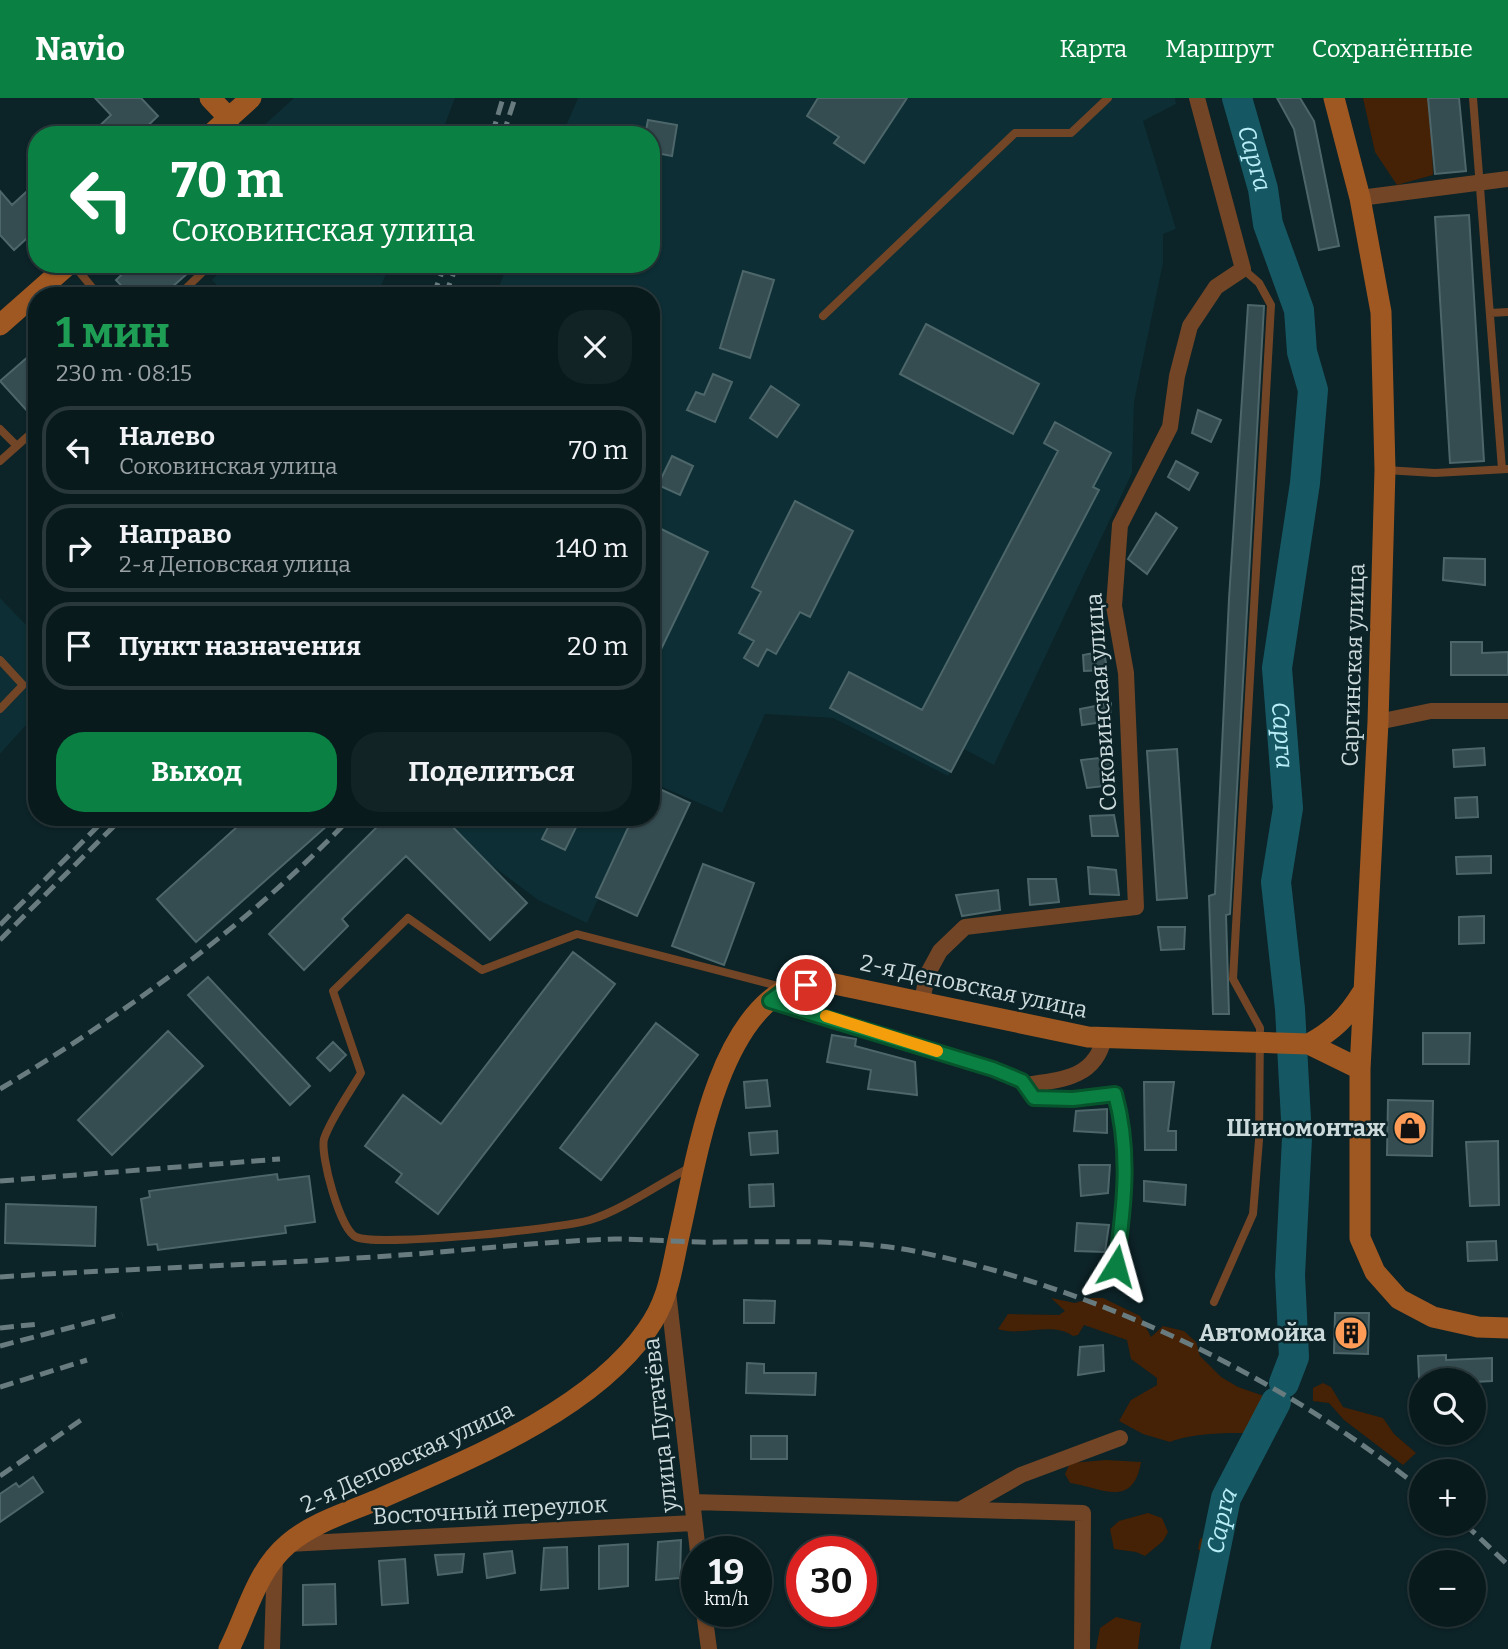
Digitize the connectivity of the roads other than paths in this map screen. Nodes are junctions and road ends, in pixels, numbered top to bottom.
1 (210, 98) edge
2 (251, 98) edge
3 (1108, 98) edge
4 (1198, 98) edge
5 (1334, 98) edge
6 (1473, 98) edge
7 (229, 118) junction
8 (220, 126) edge
9 (236, 126) edge
10 (1508, 179) edge
11 (1480, 183) junction
12 (1360, 198) junction
13 (1242, 269) junction
14 (61, 273) edge
15 (79, 273) edge
16 (202, 273) edge
17 (44, 287) edge
18 (91, 287) edge
19 (187, 287) edge
20 (28, 301) edge
21 (1508, 312) edge
22 (1490, 313) junction
23 (823, 316) dead end
24 (0, 325) edge
25 (0, 429) edge
26 (28, 436) edge
27 (17, 446) junction
28 (0, 461) edge
29 (1505, 469) edge
30 (1385, 470) junction
31 (0, 660) edge
32 (0, 709) edge
33 (1508, 711) edge
34 (1378, 722) junction
35 (1363, 991) junction
36 (778, 995) junction
37 (922, 1002) junction
38 (1104, 1038) junction
39 (1268, 1042) junction
40 (1309, 1044) junction
41 (1360, 1069) junction
42 (1024, 1085) junction
43 (695, 1165) junction
44 (1116, 1266) dead end
45 (668, 1292) junction
46 (1214, 1302) dead end
47 (1508, 1328) edge
48 (1120, 1438) dead end
49 (692, 1502) junction
50 (961, 1509) junction
51 (694, 1522) junction
52 (696, 1536) edge
53 (282, 1551) junction
54 (706, 1627) edge
55 (229, 1649) edge
56 (272, 1649) edge
57 (709, 1649) edge
58 (1082, 1649) edge

1 - 7 street
2 - 7 street
3 - 23 lane
4 - 13 street
5 - 12 street, Саргинская улица
6 - 11 lane
7 - 8 street
7 - 9 lane
10 - 11 street
11 - 12 street
11 - 22 lane
12 - 30 street, Саргинская улица
13 - 37 street, Соковинская улица
13 - 39 lane
14 - 17 street
15 - 18 lane
16 - 19 lane
20 - 24 street
21 - 22 lane
22 - 29 lane
25 - 27 lane
26 - 27 lane
27 - 28 lane
29 - 30 lane
30 - 34 street, Саргинская улица
31 - 32 lane
33 - 34 street
34 - 35 street, Саргинская улица
35 - 40 street
35 - 41 street, Саргинская улица
36 - 37 street, 2-я Деповская улица
36 - 42 street
36 - 43 street, 2-я Деповская улица
36 - 43 lane
37 - 38 street, 2-я Деповская улица
38 - 39 street, 2-я Деповская улица
38 - 42 street
39 - 40 street, 2-я Деповская улица
39 - 46 lane
40 - 41 street
41 - 47 street, Саргинская улица
42 - 44 street
43 - 45 street, 2-я Деповская улица
45 - 49 street, улица Пугачёва
45 - 53 street, 2-я Деповская улица
48 - 50 street
49 - 50 street
49 - 51 street, улица Пугачёва
50 - 58 street
51 - 52 street, улица Пугачёва
51 - 53 street, Восточный переулок
53 - 55 street, 2-я Деповская улица
53 - 56 street
54 - 57 street

